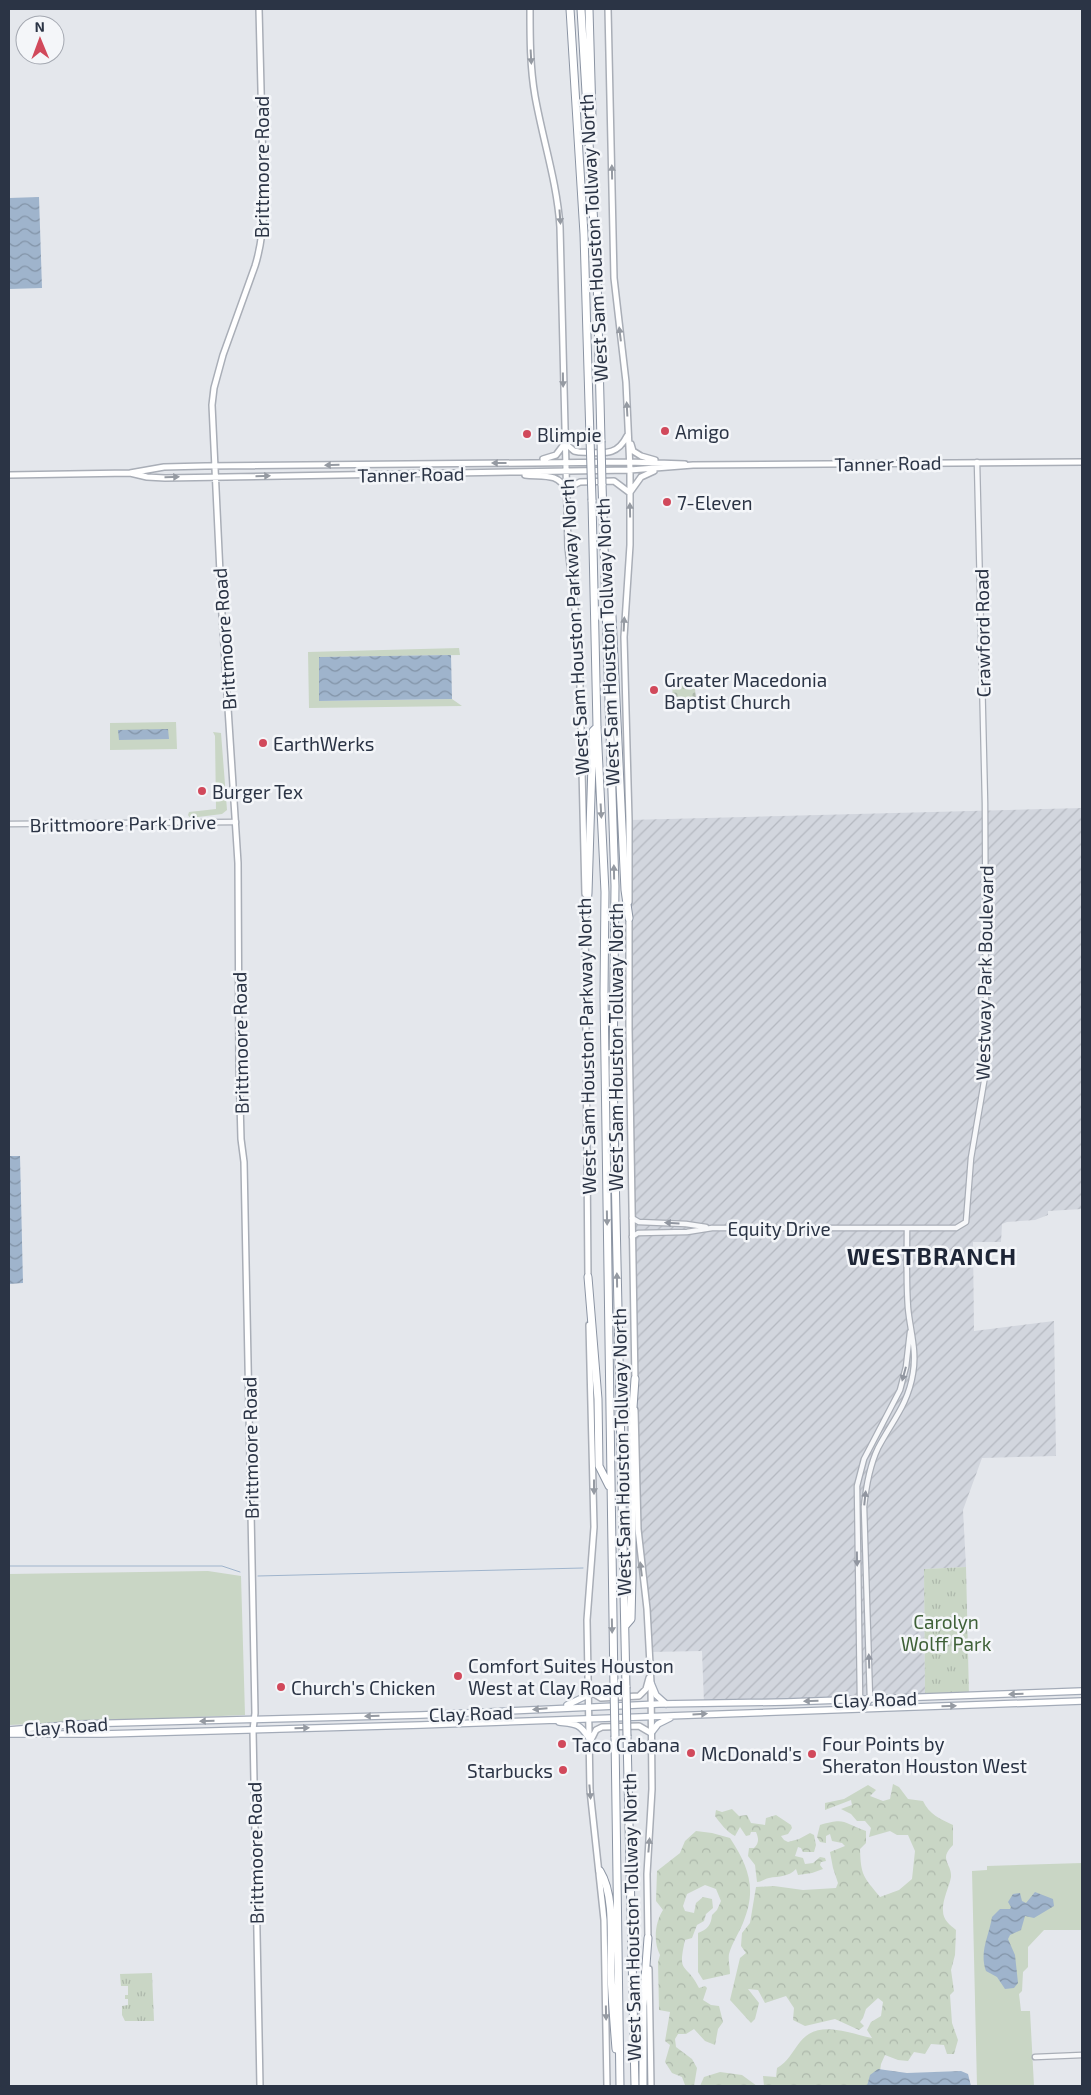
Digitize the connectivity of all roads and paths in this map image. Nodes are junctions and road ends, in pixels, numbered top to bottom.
1 (259, 9) edge
2 (530, 9) edge
3 (570, 9) edge
4 (582, 9) edge
5 (589, 9) edge
6 (608, 9) edge
7 (596, 261) junction
8 (628, 434) junction
9 (565, 443) junction
10 (565, 462) junction
11 (629, 462) junction
12 (977, 462) junction
13 (1082, 462) edge
14 (522, 463) junction
15 (667, 466) junction
16 (214, 467) junction
17 (630, 470) junction
18 (566, 471) junction
19 (505, 472) junction
20 (130, 473) junction
21 (9, 475) edge
22 (214, 476) junction
23 (630, 494) junction
24 (567, 498) junction
25 (606, 608) junction
26 (597, 727) junction
27 (986, 804) joint
28 (236, 822) junction
29 (9, 824) edge
30 (586, 914) junction
31 (629, 918) junction
32 (632, 1218) junction
33 (712, 1228) junction
34 (907, 1228) junction
35 (632, 1237) junction
36 (588, 1277) junction
37 (910, 1326) junction
38 (635, 1379) junction
39 (610, 1489) junction
40 (625, 1626) junction
41 (650, 1674) junction
42 (651, 1683) junction
43 (1082, 1692) edge
44 (588, 1693) junction
45 (1034, 1693) junction
46 (975, 1695) junction
47 (860, 1699) junction
48 (870, 1699) junction
49 (1082, 1701) edge
50 (787, 1702) junction
51 (1034, 1703) junction
52 (651, 1704) junction
53 (666, 1704) junction
54 (721, 1704) junction
55 (975, 1705) junction
56 (588, 1707) junction
57 (555, 1708) junction
58 (866, 1708) junction
59 (499, 1712) junction
60 (788, 1712) junction
61 (722, 1713) junction
62 (677, 1716) junction
63 (336, 1717) junction
64 (651, 1717) junction
65 (588, 1718) junction
66 (256, 1720) junction
67 (547, 1720) junction
68 (174, 1722) junction
69 (499, 1722) junction
70 (337, 1727) junction
71 (253, 1730) junction
72 (9, 1732) edge
73 (174, 1732) junction
74 (651, 1733) junction
75 (589, 1741) junction
76 (600, 1871) junction
77 (648, 1938) junction
78 (1082, 2055) edge
79 (1036, 2057) dead end
80 (260, 2086) edge
81 (607, 2086) edge
82 (620, 2086) edge
83 (635, 2086) edge
84 (643, 2086) edge
85 (651, 2086) edge

1 - 16 main road, Brittmoore Road
2 -> 9 main road, West Sam Houston Parkway North
3 - 26 highway, West Sam Houston Tollway North, bridge
4 - 7 highway, West Sam Houston Tollway North
5 - 7 highway
8 -> 6 main road
7 - 25 highway, West Sam Houston Tollway North, bridge
8 - 9 main road
8 - 11 main road
8 - 15 main road
9 - 10 main road, West Sam Houston Parkway North
9 - 14 main road
10 - 11 main road, Tanner Road
10 - 14 main road, Tanner Road
10 - 18 main road, West Sam Houston Parkway North
11 - 15 main road, Tanner Road
11 - 17 main road
12 - 13 main road, Tanner Road
12 - 15 main road, Tanner Road
12 - 27 street, Crawford Road
14 -> 16 main road, Tanner Road
15 - 17 main road, Tanner Road
15 - 23 main road
16 - 20 main road, Tanner Road
16 - 22 main road, Brittmoore Road
17 - 18 main road, Tanner Road
17 - 23 main road
18 - 19 main road, Tanner Road
18 - 24 main road, West Sam Houston Parkway North
22 -> 19 main road, Tanner Road
19 - 24 main road
20 - 21 main road, Tanner Road
20 -> 22 main road, Tanner Road
22 - 28 main road, Brittmoore Road
23 - 24 main road
31 -> 23 main road
24 - 30 main road, West Sam Houston Parkway North
25 - 31 highway
40 -> 25 highway, West Sam Houston Tollway North
26 - 30 highway
26 -> 39 highway, West Sam Houston Tollway North
27 - 34 street, Westway Park Boulevard
28 - 29 street, Brittmoore Park Drive
28 - 66 main road, Brittmoore Road
30 - 36 main road, West Sam Houston Parkway North
31 - 32 main road
33 -> 32 street, Equity Drive
32 - 35 main road
33 - 34 street, Equity Drive
33 - 35 street, Equity Drive
34 - 37 street
35 - 38 main road
36 - 39 highway
36 -> 44 main road, West Sam Houston Parkway North
37 -> 47 street
48 -> 37 street
38 - 40 highway
41 -> 38 main road
39 -> 82 highway, West Sam Houston Tollway North, bridge
40 - 83 highway, West Sam Houston Tollway North, bridge
41 - 42 main road
41 - 44 main road
42 - 52 main road
42 - 53 main road
43 - 45 main road, Clay Road
44 - 56 main road, West Sam Houston Parkway North
44 - 57 main road
45 -> 46 main road, Clay Road
45 - 51 main road
46 - 48 main road, Clay Road
46 - 55 main road
47 - 48 main road, Clay Road
47 -> 50 main road, Clay Road
47 - 58 street
48 - 58 street
49 - 51 main road, Clay Road
50 - 54 main road, Clay Road
50 - 60 main road
51 - 55 main road, Clay Road
52 - 53 main road, Clay Road
52 - 56 main road, Clay Road
52 - 64 main road
53 - 54 main road, Clay Road
54 - 61 main road
58 -> 55 main road, Clay Road
56 - 57 main road, Clay Road
56 - 65 main road, West Sam Houston Parkway North
57 -> 59 main road, Clay Road
58 - 60 main road, Clay Road
59 -> 63 main road, Clay Road
59 - 69 main road
60 - 61 main road, Clay Road
62 -> 61 main road, Clay Road
62 - 64 main road, Clay Road
62 - 74 main road
63 - 66 main road, Clay Road
63 - 70 main road
64 - 65 main road, Clay Road
64 - 74 main road
65 - 67 main road, Clay Road
65 - 75 main road, West Sam Houston Parkway North
66 -> 68 main road, Clay Road
66 - 71 main road, Brittmoore Road
67 - 69 main road, Clay Road
67 - 75 main road
68 - 72 main road, Clay Road
68 - 73 main road
69 - 70 main road, Clay Road
71 -> 70 main road, Clay Road
71 - 73 main road, Clay Road
71 - 80 main road, Brittmoore Road
72 - 73 main road, Clay Road
74 - 75 main road
77 -> 74 main road
75 -> 76 main road, West Sam Houston Parkway North
76 -> 81 main road, West Sam Houston Parkway North
76 - 82 highway
77 - 84 highway
77 - 85 main road
78 - 79 street

